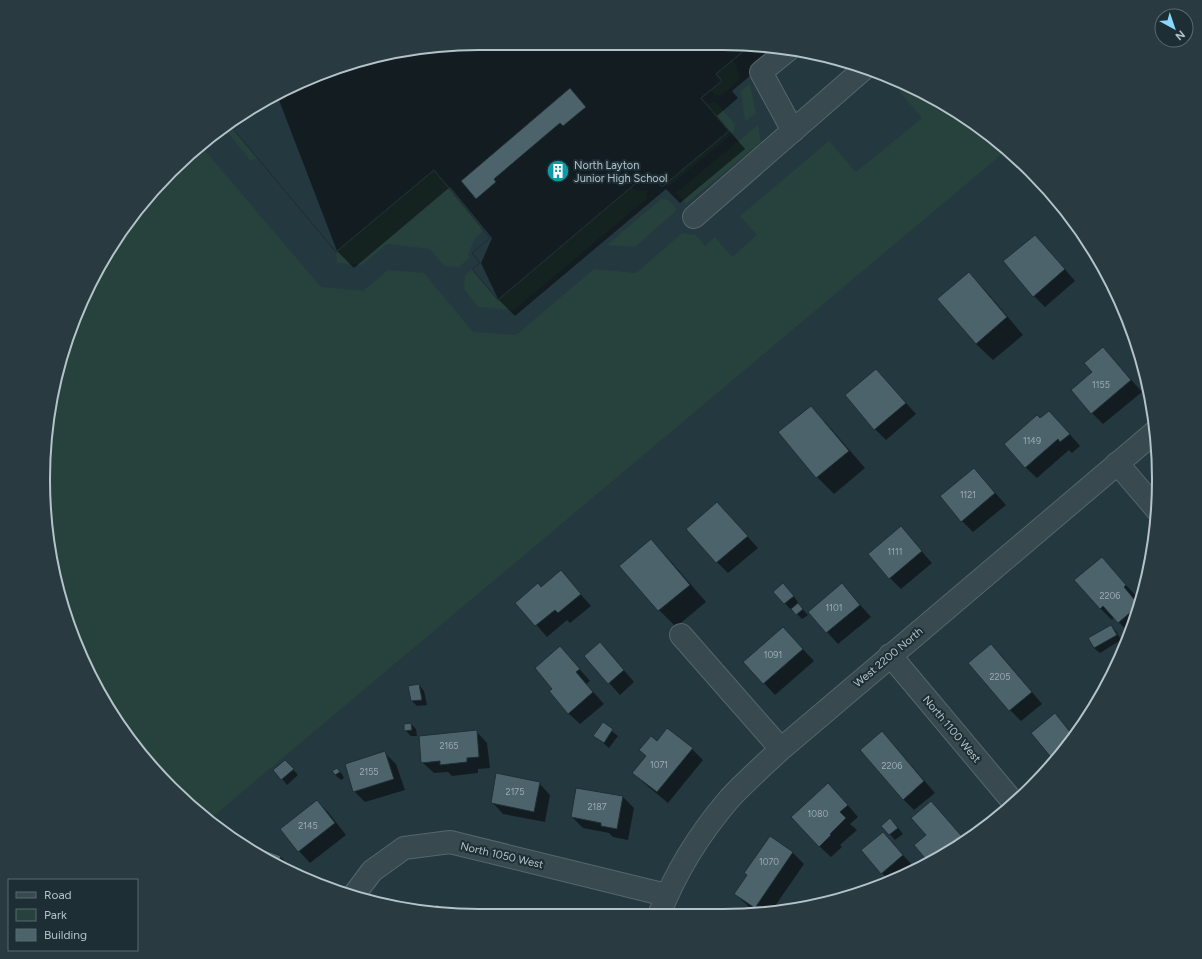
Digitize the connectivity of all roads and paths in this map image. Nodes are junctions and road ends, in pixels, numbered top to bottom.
1 (783, 55) edge
2 (860, 73) edge
3 (793, 131) junction
4 (694, 217) dead end
5 (1149, 436) edge
6 (1117, 463) junction
7 (1151, 503) edge
8 (681, 635) dead end
9 (890, 655) junction
10 (781, 749) junction
11 (1010, 798) edge
12 (357, 891) edge
13 (666, 895) junction
14 (661, 909) edge

1 - 3 street
2 - 3 street
3 - 4 street
5 - 6 street, West 2200 North
6 - 7 street
6 - 9 street, West 2200 North
8 - 10 street
9 - 10 street, West 2200 North
9 - 11 street, North 1100 West
10 - 13 street, West 2200 North
12 - 13 street, North 1050 West
13 - 14 street, West 2200 North

